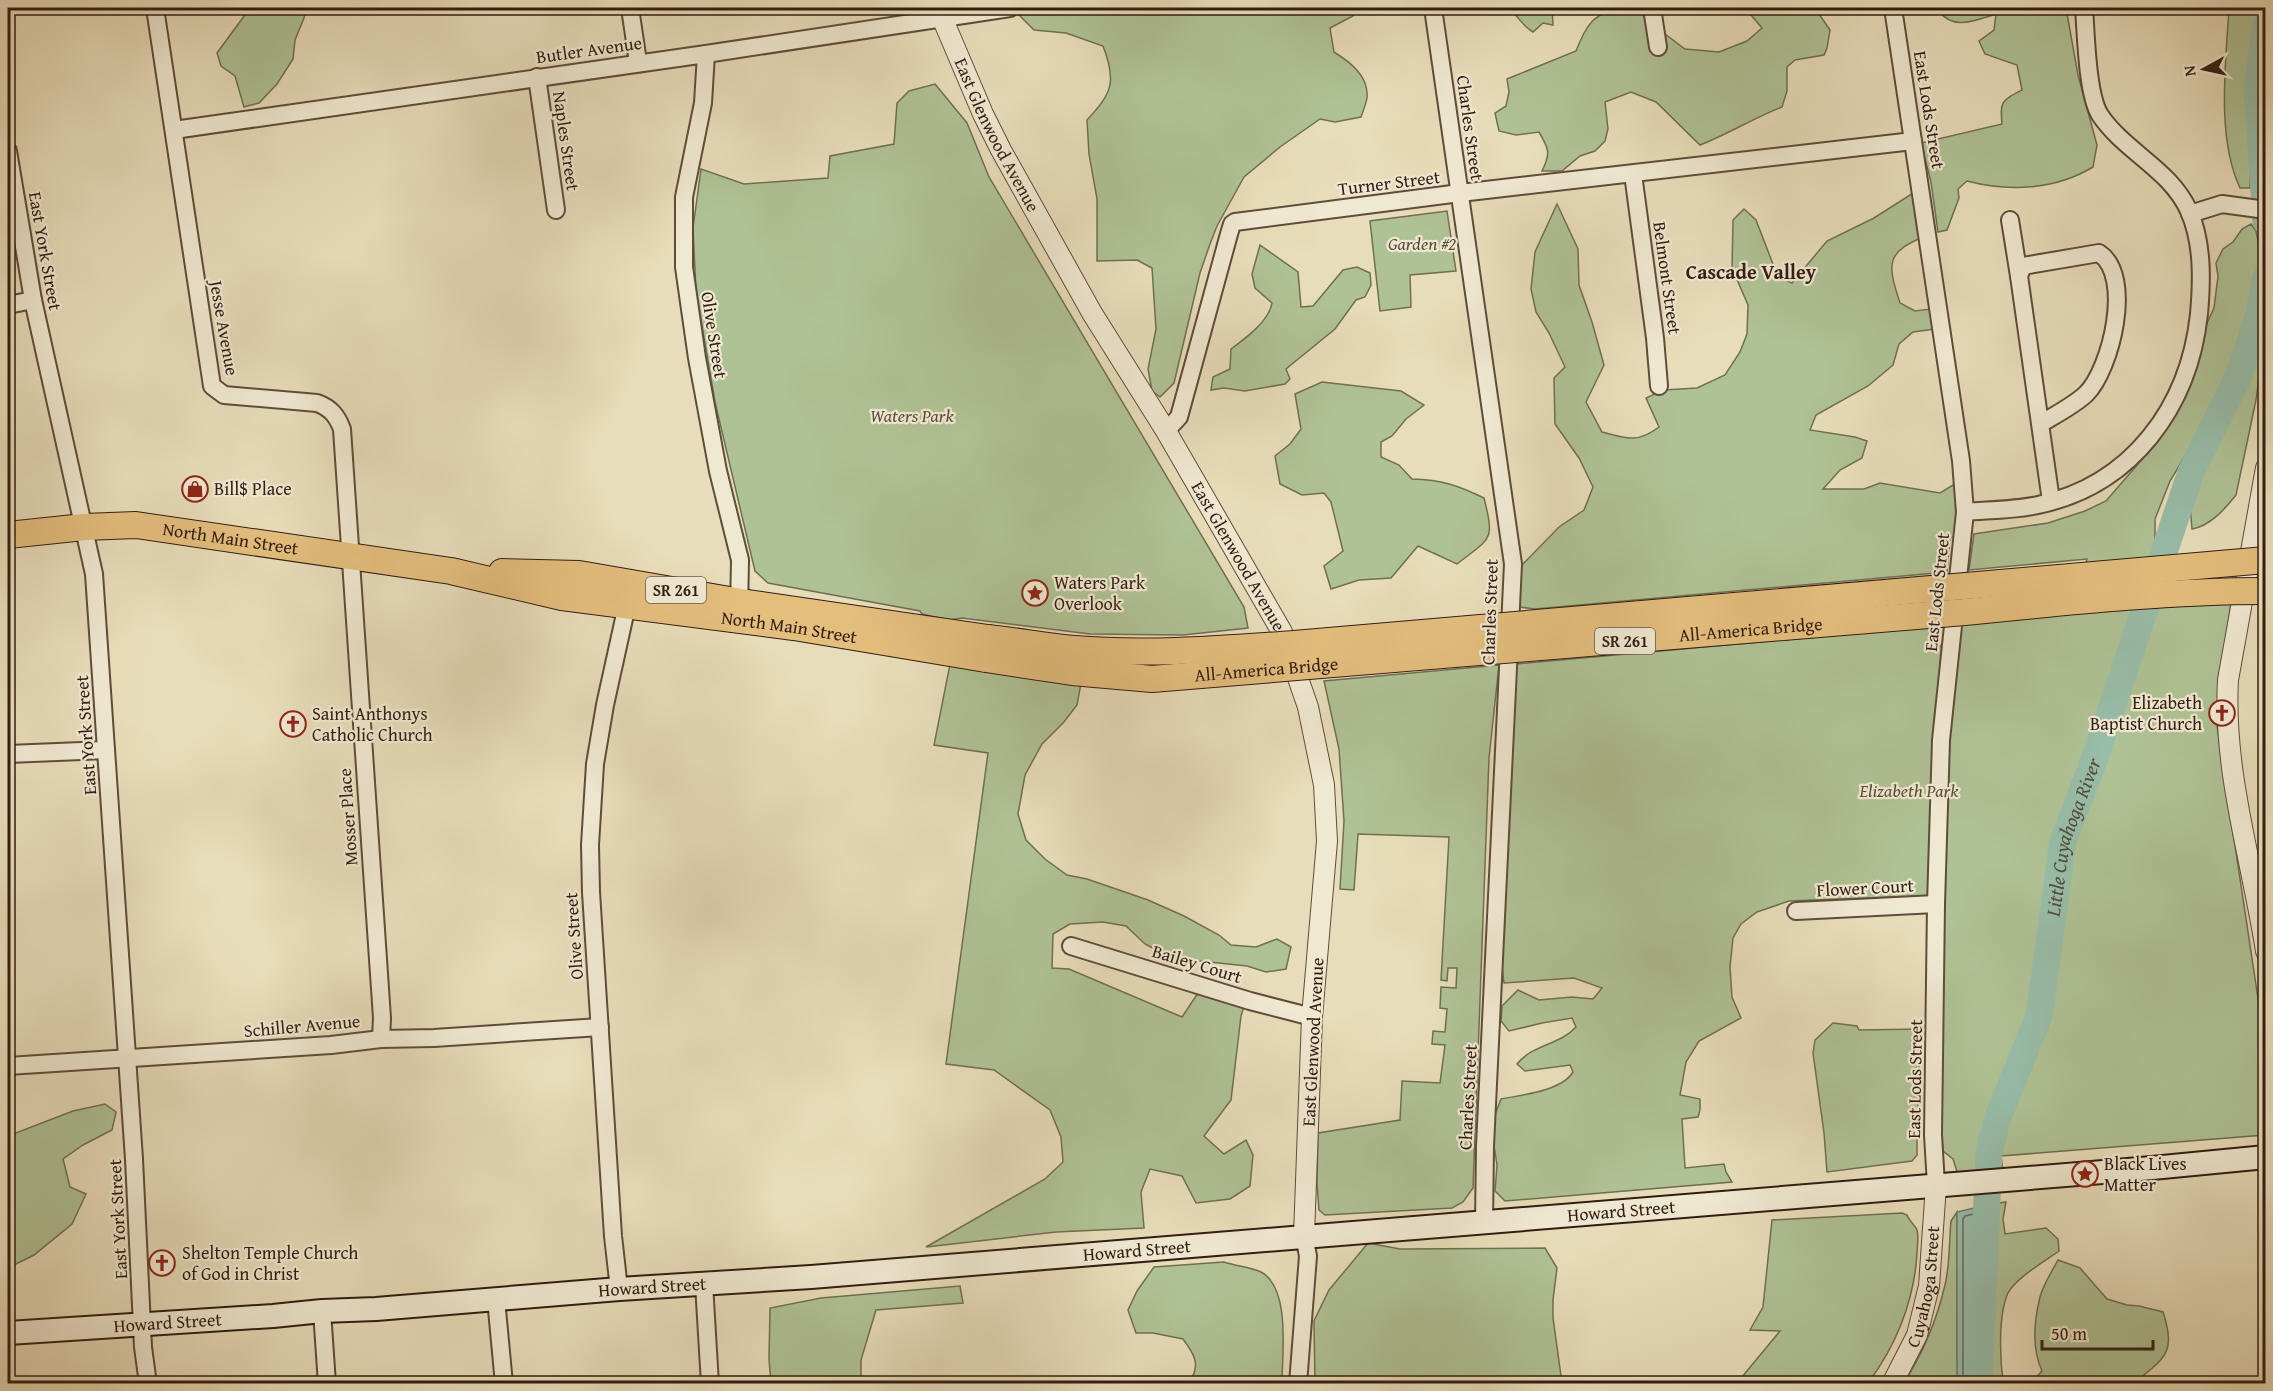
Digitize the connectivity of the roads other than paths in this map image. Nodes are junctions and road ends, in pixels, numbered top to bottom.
1 (155, 8) edge
2 (630, 8) edge
3 (1010, 8) edge
4 (1433, 8) edge
5 (1652, 8) edge
6 (1893, 8) edge
7 (2084, 8) edge
8 (940, 12) edge
9 (1659, 47) dead end
10 (706, 54) junction
11 (638, 62) junction
12 (537, 77) junction
13 (174, 130) junction
14 (1913, 141) junction
15 (8, 151) edge
16 (1633, 174) junction
17 (1460, 194) junction
18 (556, 210) dead end
19 (2265, 210) edge
20 (2190, 214) junction
21 (2010, 220) dead end
22 (2019, 276) junction
23 (33, 300) junction
24 (8, 305) edge
25 (1659, 386) dead end
26 (2040, 424) junction
27 (1167, 431) junction
28 (2265, 477) edge
29 (2051, 501) junction
30 (1965, 512) junction
31 (84, 527) junction
32 (8, 535) edge
33 (350, 556) junction
34 (2265, 560) edge
35 (2265, 591) edge
36 (629, 594) junction
37 (751, 613) junction
38 (987, 648) junction
39 (106, 750) junction
40 (8, 754) edge
41 (1936, 904) junction
42 (1796, 911) dead end
43 (1071, 946) dead end
44 (2265, 951) edge
45 (1312, 1017) junction
46 (600, 1027) junction
47 (381, 1039) junction
48 (127, 1057) junction
49 (8, 1066) edge
50 (2265, 1157) edge
51 (1936, 1185) junction
52 (1484, 1222) junction
53 (1304, 1236) junction
54 (704, 1284) junction
55 (619, 1289) junction
56 (496, 1299) junction
57 (322, 1311) junction
58 (143, 1323) junction
59 (8, 1333) edge
60 (148, 1383) edge
61 (327, 1383) edge
62 (504, 1383) edge
63 (710, 1383) edge
64 (1298, 1383) edge
65 (1892, 1383) edge

1 - 13 street, Jesse Avenue
2 - 11 street
3 - 8 street, Butler Avenue
4 - 17 street, Charles Street
5 - 9 street
6 - 14 street, East Lods Street
7 - 20 street
8 - 10 street, Butler Avenue
8 - 27 street, East Glenwood Avenue
10 - 11 street, Butler Avenue
10 - 37 street, Olive Street
11 - 12 street, Butler Avenue
12 - 13 street, Butler Avenue
12 - 18 street, Naples Street
13 - 33 street, Jesse Avenue
14 - 16 street, Turner Street
14 - 30 street, East Lods Street
15 - 23 street, East York Street
16 - 17 street, Turner Street
16 - 25 street, Belmont Street
17 - 27 street, Turner Street
17 - 52 street, Charles Street
19 - 20 street
20 - 29 street
21 - 22 street
22 - 26 street
22 - 26 street
23 - 24 street
23 - 31 street, East York Street
26 - 29 street
27 - 45 street, East Glenwood Avenue
28 - 44 street
29 - 30 street
30 - 41 street, East Lods Street
31 - 32 main road, North Main Street / SR 261
31 - 33 main road, North Main Street / SR 261
31 - 39 street, East York Street
33 - 36 main road, North Main Street / SR 261
33 - 47 street, Mosser Place
34 - 38 main road, All-America Bridge / SR 261, bridge
35 - 38 main road, All-America Bridge / SR 261, bridge
36 - 37 main road, North Main Street / SR 261
36 - 46 street, Olive Street
37 - 38 main road, North Main Street / SR 261
39 - 40 street
39 - 48 street, East York Street
41 - 42 street, Flower Court
41 - 51 street, East Lods Street
43 - 45 street, Bailey Court
45 - 53 street, East Glenwood Avenue
46 - 47 street, Schiller Avenue
46 - 55 street, Olive Street
47 - 48 street, Schiller Avenue
48 - 49 street, Schiller Avenue
48 - 58 street, East York Street
50 - 51 main road, Howard Street
51 - 52 main road, Howard Street
51 - 65 street, Cuyahoga Street
52 - 53 main road, Howard Street
53 - 54 main road, Howard Street
53 - 64 street
54 - 55 main road, Howard Street
54 - 63 street
55 - 56 main road, Howard Street
56 - 57 main road, Howard Street
56 - 62 street
57 - 58 main road, Howard Street
57 - 61 street
58 - 59 main road, Howard Street
58 - 60 street, East York Street

